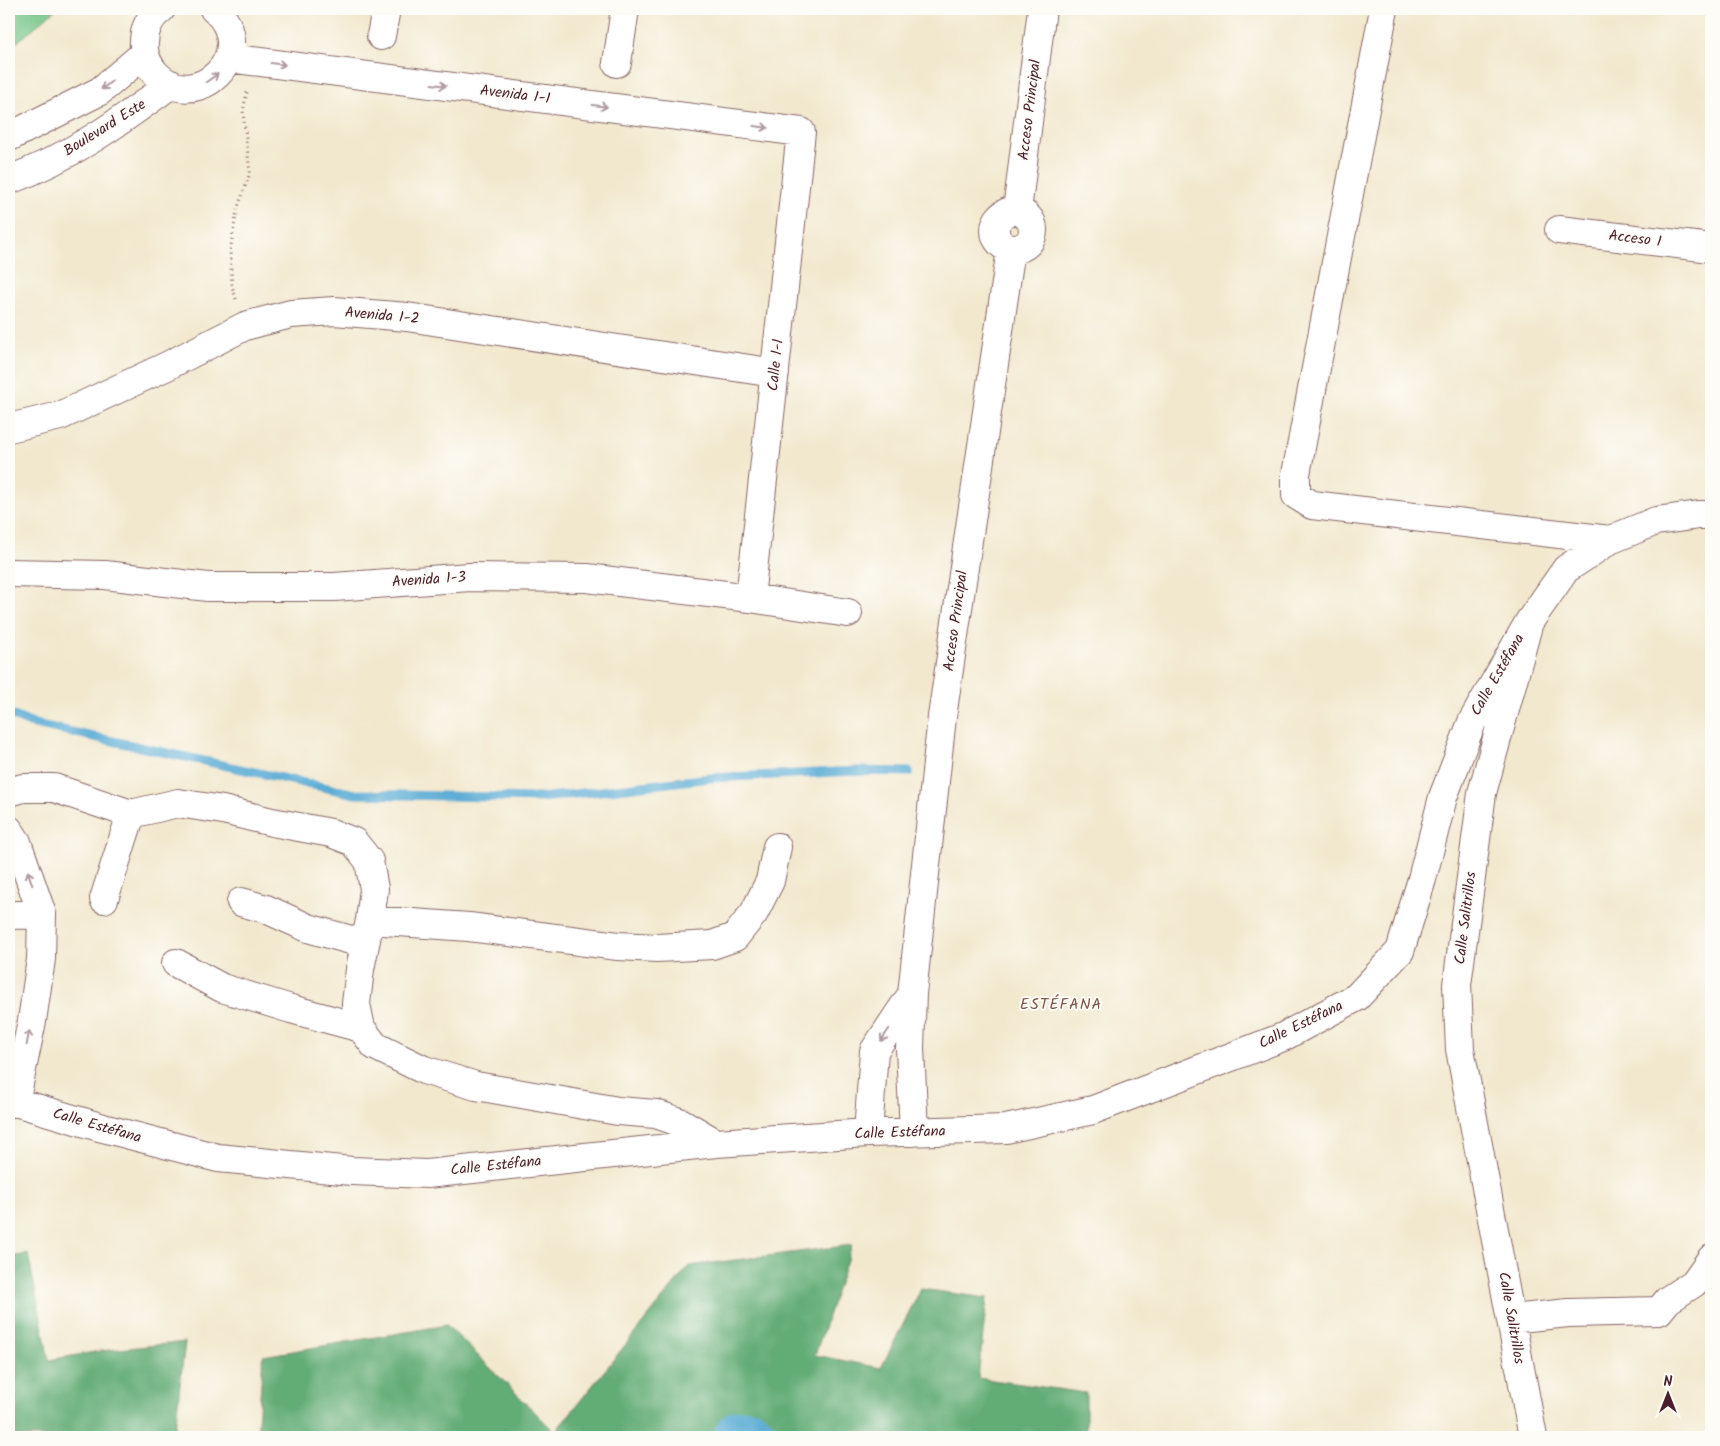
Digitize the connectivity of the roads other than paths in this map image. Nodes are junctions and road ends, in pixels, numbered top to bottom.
1 (160, 9) edge
2 (386, 9) edge
3 (625, 9) edge
4 (1042, 9) edge
5 (1384, 9) edge
6 (220, 11) edge
7 (381, 36) dead end
8 (144, 54) junction
9 (229, 58) junction
10 (617, 63) dead end
11 (171, 84) junction
12 (801, 132) joint
13 (9, 138) edge
14 (9, 180) edge
15 (1559, 230) dead end
16 (1711, 248) edge
17 (775, 373) junction
18 (9, 428) edge
19 (1711, 515) edge
20 (1610, 540) junction
21 (9, 573) edge
22 (750, 598) junction
23 (848, 613) dead end
24 (1529, 622) junction
25 (9, 792) edge
26 (131, 814) junction
27 (9, 830) edge
28 (777, 847) dead end
29 (104, 899) dead end
30 (241, 902) dead end
31 (42, 914) junction
32 (9, 916) edge
33 (368, 932) junction
34 (176, 963) dead end
35 (912, 994) junction
36 (361, 1028) junction
37 (12, 1101) edge
38 (914, 1132) junction
39 (868, 1133) junction
40 (716, 1143) junction
41 (1711, 1260) edge
42 (1511, 1319) junction
43 (1533, 1437) edge

1 - 8 street
2 - 7 street
3 - 10 street
4 - 35 street, Acceso Principal
5 - 20 street
6 - 9 street
8 - 11 street
8 -> 13 street
11 -> 9 street
9 -> 12 street, Avenida 1-1
11 - 14 street, Boulevard Este
12 - 17 street, Calle 1-1
15 - 16 street, Acceso 1
17 - 18 street, Avenida 1-2
17 - 22 street, Calle 1-1
19 - 20 street, Calle Salitrillos
20 - 24 street, Calle Salitrillos
21 - 22 street, Avenida 1-3
22 - 23 street, Avenida 1-3
24 - 38 street, Calle Estéfana
24 - 42 street, Calle Salitrillos
25 - 26 street
26 - 29 street
26 - 33 street
31 -> 27 street
28 - 33 street
30 - 33 street
31 - 32 street
37 -> 31 street
33 - 36 street
34 - 36 street
35 - 38 street, Acceso Principal
35 -> 39 street
36 - 40 street
37 - 40 street, Calle Estéfana
38 - 39 street, Calle Estéfana
39 - 40 street, Calle Estéfana
41 - 42 street
42 - 43 street, Calle Salitrillos

